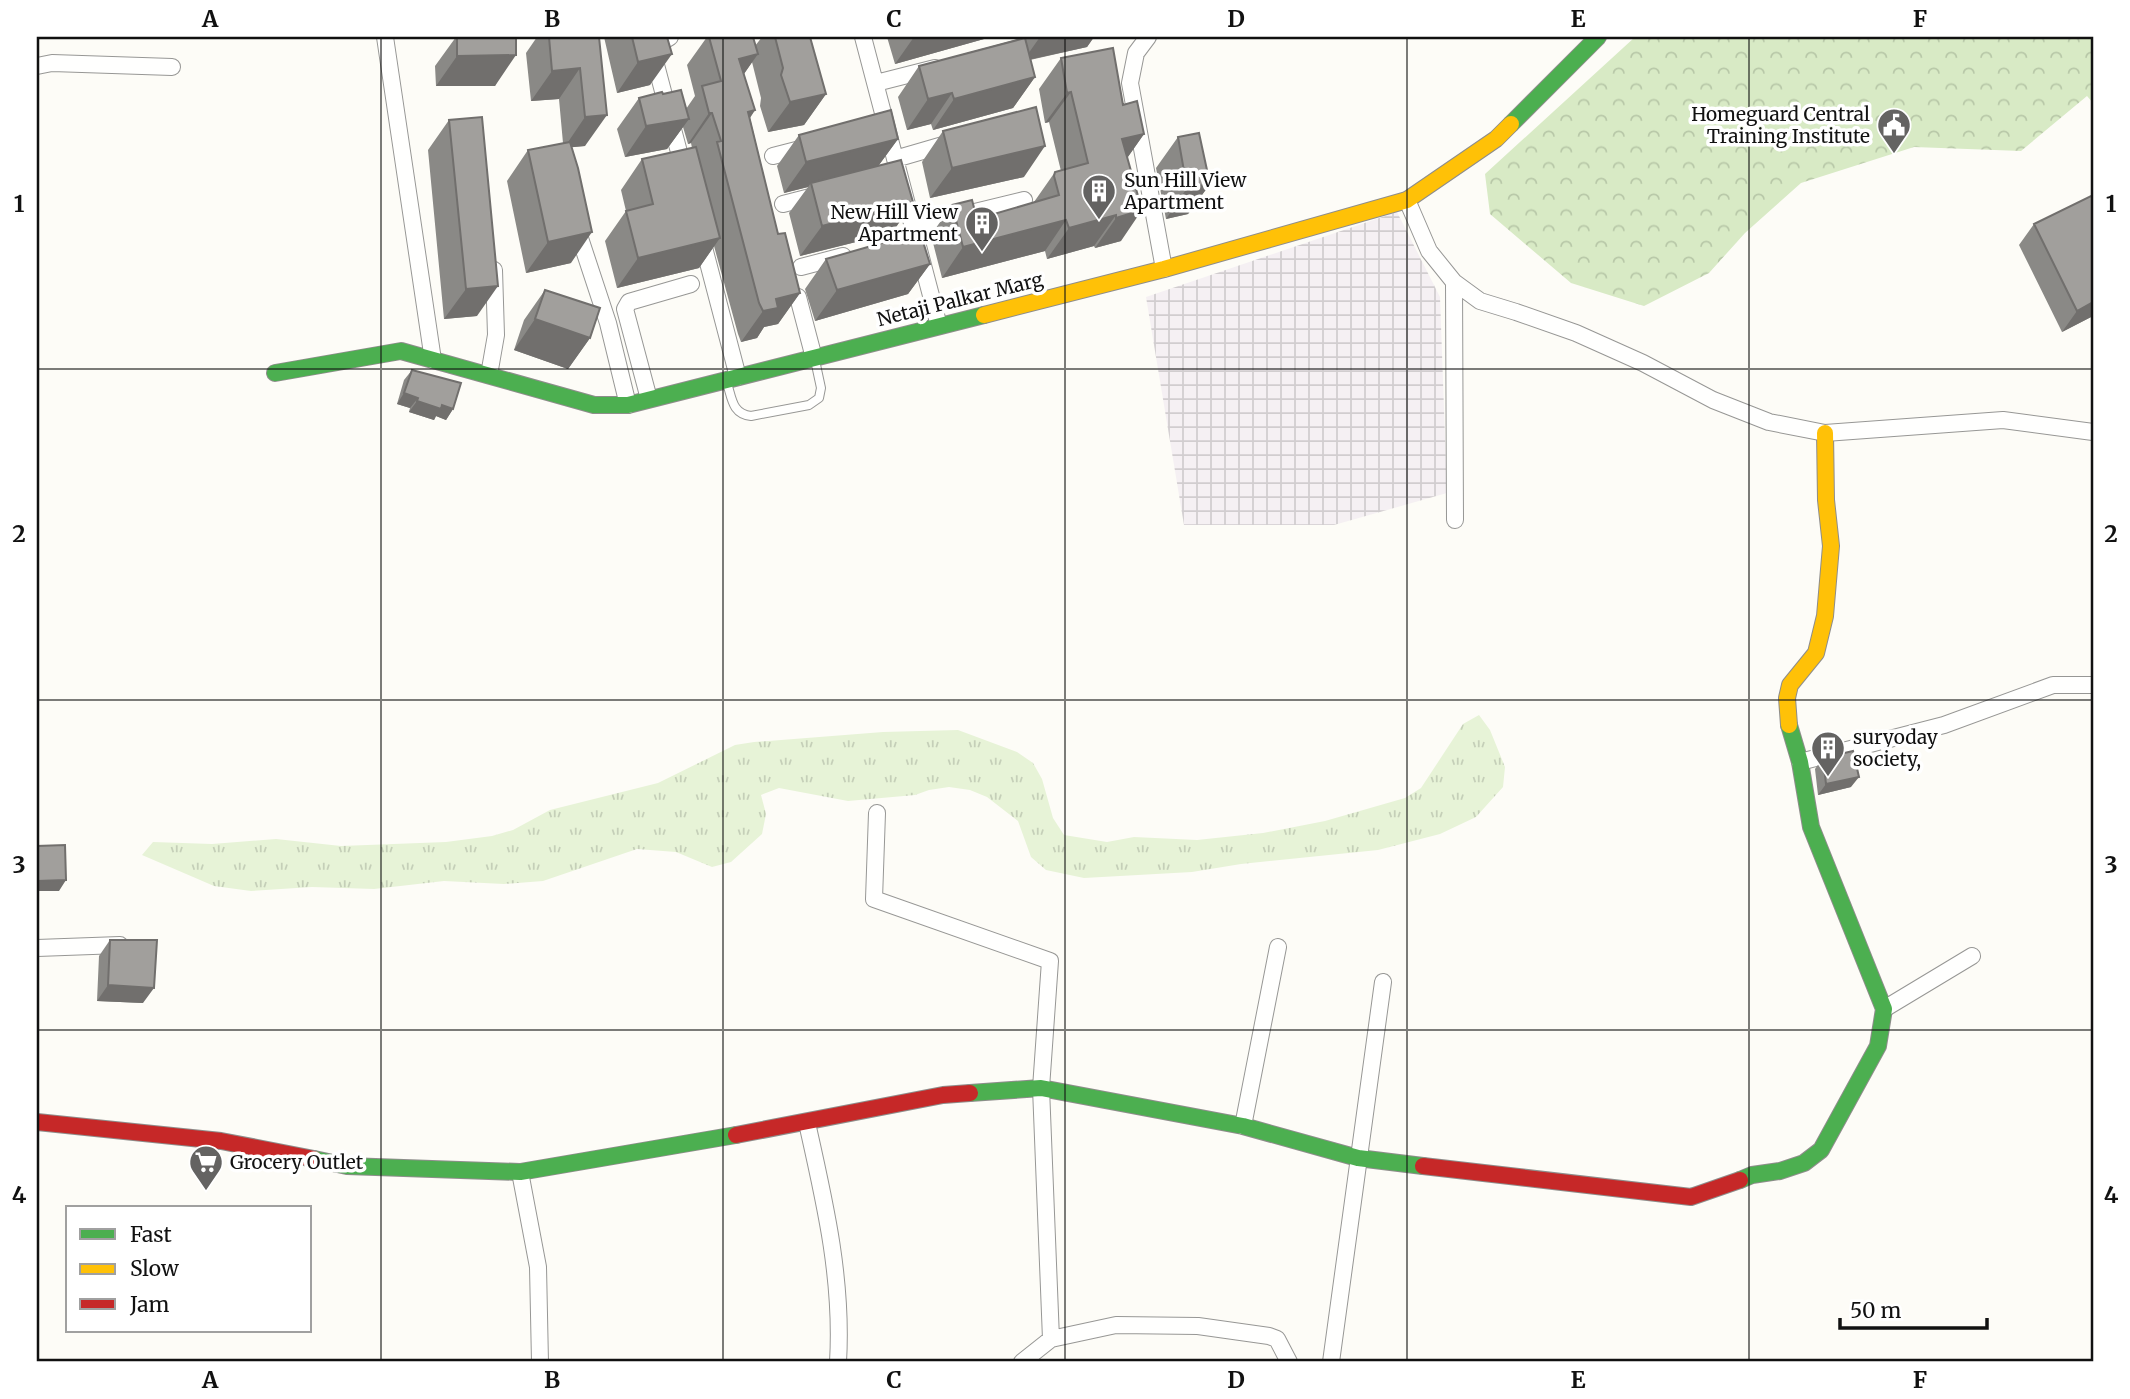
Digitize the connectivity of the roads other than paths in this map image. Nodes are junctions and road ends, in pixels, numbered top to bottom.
1 (385, 37) edge
2 (670, 37) edge
3 (863, 37) edge
4 (1130, 37) edge
5 (1148, 37) edge
6 (1598, 37) edge
7 (1136, 53) junction
8 (951, 64) edge
9 (37, 66) edge
10 (172, 67) dead end
11 (876, 83) junction
12 (970, 137) edge
13 (824, 142) edge
14 (773, 156) dead end
15 (894, 170) junction
16 (689, 191) edge
17 (835, 191) edge
18 (1024, 200) dead end
19 (1407, 200) junction
20 (783, 204) dead end
21 (570, 205) edge
22 (696, 217) edge
23 (911, 235) junction
24 (852, 254) edge
25 (493, 260) edge
26 (801, 267) dead end
27 (1164, 269) junction
28 (1454, 282) junction
29 (691, 284) dead end
30 (798, 297) edge
31 (939, 326) junction
32 (814, 358) junction
33 (433, 360) junction
34 (275, 373) dead end
35 (489, 376) junction
36 (732, 378) junction
37 (649, 399) junction
38 (628, 405) junction
39 (2093, 432) edge
40 (1825, 433) junction
41 (1455, 520) dead end
42 (2093, 685) edge
43 (1800, 762) junction
44 (877, 813) dead end
45 (120, 945) edge
46 (1278, 947) dead end
47 (37, 948) edge
48 (1972, 956) dead end
49 (1383, 982) dead end
50 (1884, 1009) junction
51 (1041, 1088) junction
52 (37, 1122) edge
53 (807, 1123) junction
54 (1243, 1126) junction
55 (1358, 1158) junction
56 (520, 1172) junction
57 (1051, 1339) junction
58 (540, 1362) edge
59 (838, 1362) edge
60 (1022, 1362) edge
61 (1289, 1362) edge
62 (1331, 1362) edge

1 - 33 street
2 - 16 street
3 - 11 street
4 - 7 street
5 - 7 street
6 - 19 street, Netaji Palkar Marg
7 - 27 street
8 - 11 street
9 - 10 street
11 - 15 street
12 - 15 street
13 - 14 street
15 - 23 street
17 - 20 street
18 - 23 street
19 - 27 street, Netaji Palkar Marg
19 - 28 street
21 - 38 street
22 - 36 street
23 - 31 street
24 - 26 street
25 - 35 street
27 - 31 street, Netaji Palkar Marg
28 - 40 street
28 - 41 street
29 - 37 street
30 - 32 street
31 - 32 street, Netaji Palkar Marg
32 - 36 street, Netaji Palkar Marg
32 - 36 lane
33 - 34 street, Netaji Palkar Marg
33 - 35 street, Netaji Palkar Marg
35 - 38 street, Netaji Palkar Marg
36 - 37 street, Netaji Palkar Marg
37 - 38 street, Netaji Palkar Marg
39 - 40 street
40 - 43 street
42 - 43 street
43 - 50 street
44 - 51 street
45 - 47 street
46 - 54 street
48 - 50 street
49 - 55 street
50 - 55 street
51 - 53 street
51 - 54 street
51 - 57 street
52 - 56 street
53 - 56 street
53 - 59 street
54 - 55 street
55 - 62 street
56 - 58 street
57 - 60 street
57 - 61 street

